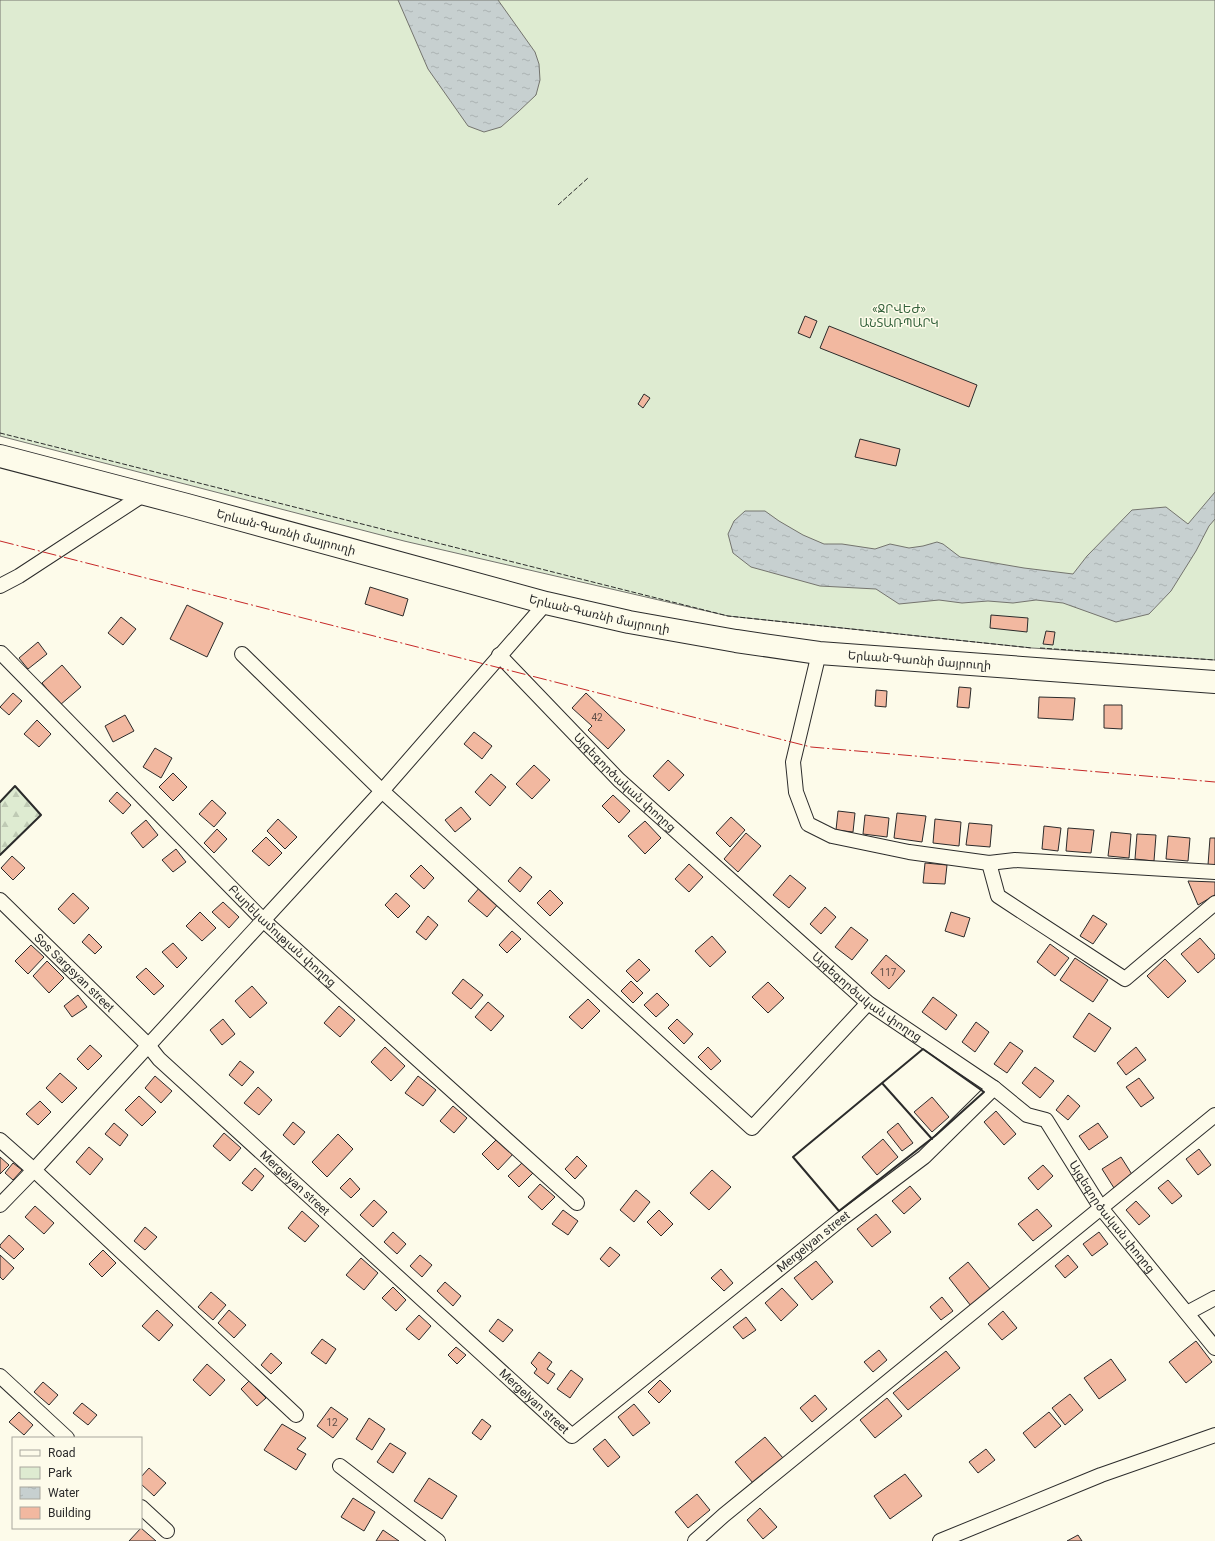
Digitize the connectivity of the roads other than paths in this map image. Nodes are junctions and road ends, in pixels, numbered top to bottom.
1 (0, 456) edge
2 (143, 495) junction
3 (0, 586) edge
4 (546, 603) junction
5 (819, 653) junction
6 (1, 654) edge
7 (242, 654) dead end
8 (499, 655) junction
9 (1215, 682) edge
10 (382, 791) junction
11 (989, 863) junction
12 (1215, 872) edge
13 (0, 900) edge
14 (1215, 903) edge
15 (264, 920) junction
16 (868, 1003) junction
17 (148, 1045) junction
18 (994, 1088) junction
19 (1215, 1115) edge
20 (0, 1140) edge
21 (34, 1170) junction
22 (577, 1203) dead end
23 (0, 1205) edge
24 (1101, 1208) junction
25 (1215, 1298) edge
26 (1187, 1313) junction
27 (1215, 1348) edge
28 (0, 1376) edge
29 (296, 1415) dead end
30 (1215, 1435) edge
31 (66, 1437) edge
32 (340, 1466) dead end
33 (142, 1507) edge
34 (167, 1531) dead end
35 (438, 1541) edge
36 (694, 1541) edge
37 (940, 1541) edge

1 - 2 main road, Երևան-Գառնի մայրուղի
2 - 3 street
2 - 4 main road, Երևան-Գառնի մայրուղի
4 - 5 main road, Երևան-Գառնի մայրուղի
4 - 8 street
5 - 9 main road, Երևան-Գառնի մայրուղի
5 - 11 street
6 - 15 street, Բարեկամության փողոց
7 - 10 street
8 - 10 street
8 - 16 street, Այգեգործական փողոց
10 - 15 street
10 - 16 street
11 - 12 street
11 - 14 street
13 - 17 street, Sos Sargsyan street
15 - 17 street
15 - 22 street, Բարեկամության փողոց
16 - 18 street, Այգեգործական փողոց
17 - 18 street, Mergelyan street
17 - 21 street
18 - 24 street, Այգեգործական փողոց
19 - 24 street
20 - 21 street
21 - 23 street
21 - 29 street
24 - 26 street, Այգեգործական փողոց
24 - 36 street
25 - 26 street
26 - 27 street, Այգեգործական փողոց
28 - 31 street
30 - 37 street
32 - 35 street
33 - 34 street

